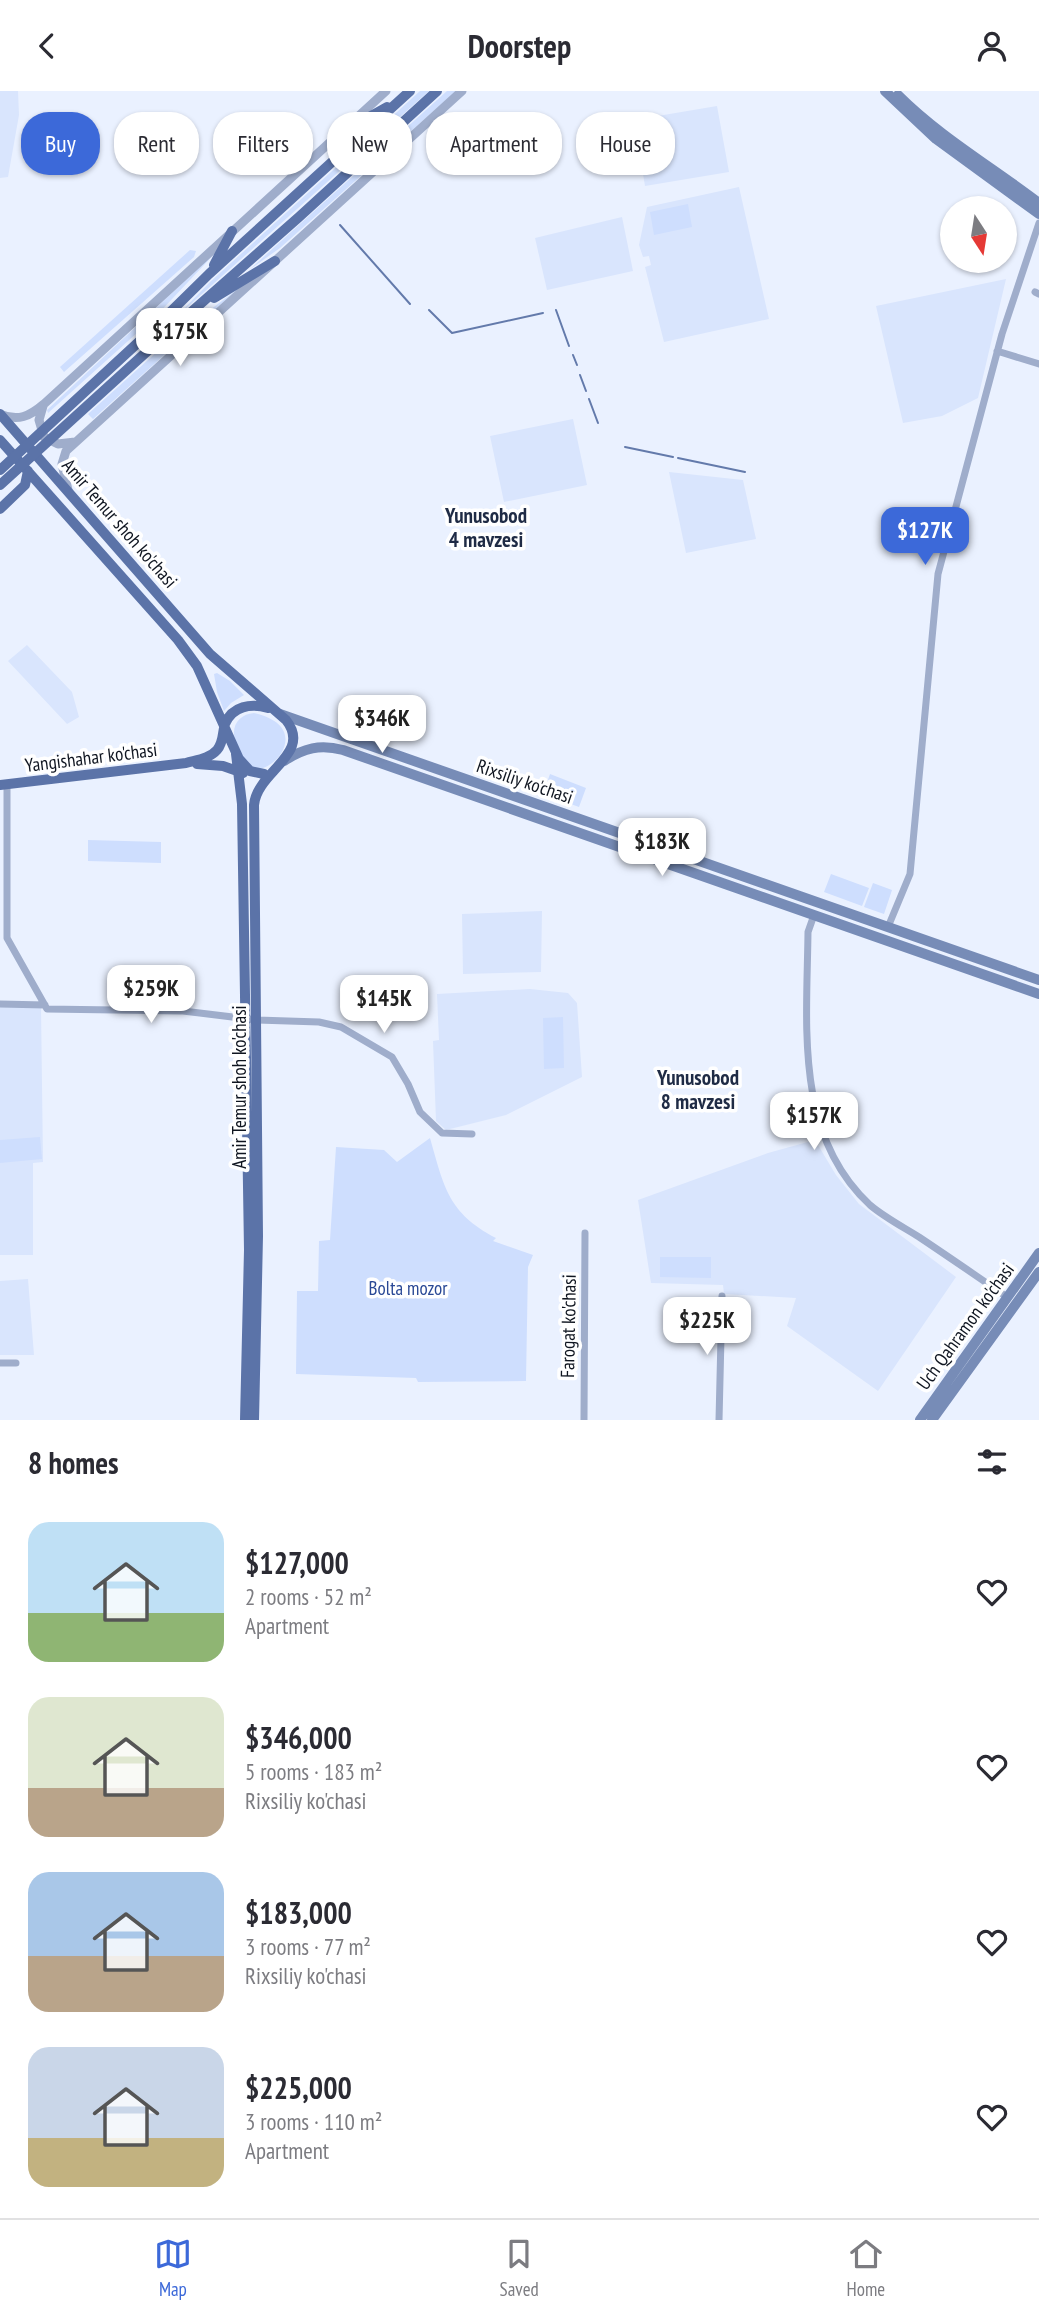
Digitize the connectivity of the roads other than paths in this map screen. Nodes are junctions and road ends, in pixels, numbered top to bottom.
1 (386, 91) edge
2 (437, 91) edge
3 (462, 91) edge
4 (885, 91) edge
5 (894, 91) edge
6 (407, 94) edge
7 (363, 112) edge
8 (376, 112) edge
9 (327, 144) edge
10 (1039, 203) edge
11 (1039, 214) edge
12 (1039, 223) edge
13 (232, 231) junction
14 (275, 261) junction
15 (209, 274) junction
16 (191, 312) junction
17 (997, 351) junction
18 (1039, 364) edge
19 (44, 404) junction
20 (0, 414) edge
21 (79, 439) junction
22 (0, 440) edge
23 (0, 470) edge
24 (28, 471) junction
25 (0, 485) edge
26 (68, 491) junction
27 (0, 509) edge
28 (113, 542) junction
29 (100, 552) junction
30 (276, 712) junction
31 (224, 728) junction
32 (236, 754) junction
33 (401, 756) junction
34 (186, 763) junction
35 (281, 764) junction
36 (397, 768) junction
37 (239, 771) junction
38 (264, 774) junction
39 (4, 785) edge
40 (775, 887) junction
41 (770, 900) junction
42 (814, 915) junction
43 (888, 927) junction
44 (1039, 980) edge
45 (1039, 994) edge
46 (0, 1004) edge
47 (45, 1005) junction
48 (251, 1019) junction
49 (472, 1133) dead end
50 (585, 1233) dead end
51 (1039, 1253) edge
52 (1039, 1272) edge
53 (722, 1296) dead end
54 (1007, 1297) junction
55 (0, 1363) edge
56 (16, 1363) dead end
57 (245, 1420) edge
58 (254, 1420) edge
59 (584, 1420) edge
60 (719, 1420) edge
61 (920, 1420) edge
62 (932, 1420) edge

1 - 7 street
2 - 16 main road
3 - 14 street
4 - 11 main road
5 - 10 main road
6 - 8 main road
6 - 15 main road
9 - 13 street
12 - 17 street
13 - 15 main road
13 - 19 street
14 - 16 main road
14 - 21 street
15 - 23 main road, bridge
16 - 25 main road, bridge
17 - 18 street
17 - 43 street
19 - 20 street
19 - 21 street
20 - 26 main road, Amir Temur shoh ko'chasi
21 - 26 street
22 - 24 main road, Amir Temur shoh ko'chasi
24 - 27 main road
24 - 29 main road, Amir Temur shoh ko'chasi
26 - 28 main road, Amir Temur shoh ko'chasi
28 - 29 main road
28 - 30 main road, Amir Temur shoh ko'chasi
29 - 31 main road, Amir Temur shoh ko'chasi
30 - 31 main road
30 - 33 main road, Rixsiliy ko'chasi
30 - 35 main road, Amir Temur shoh ko'chasi
31 - 32 main road, Amir Temur shoh ko'chasi
31 - 34 main road, Yangishahar ko'chasi
32 - 37 main road, Amir Temur shoh ko'chasi
32 - 38 main road, Amir Temur shoh ko'chasi
33 - 36 main road
33 - 40 main road, Rixsiliy ko'chasi
34 - 37 main road, Yangishahar ko'chasi
34 - 39 main road, Yangishahar ko'chasi
35 - 36 main road, Rixsiliy ko'chasi
35 - 38 main road
35 - 48 main road, Amir Temur shoh ko'chasi
36 - 41 main road, Rixsiliy ko'chasi
37 - 38 main road
37 - 48 main road, Amir Temur shoh ko'chasi
39 - 47 street
40 - 41 main road
40 - 43 main road, Rixsiliy ko'chasi
41 - 42 main road, Rixsiliy ko'chasi
42 - 45 main road, Rixsiliy ko'chasi
42 - 54 street
43 - 44 main road, Rixsiliy ko'chasi
46 - 47 street
47 - 48 street
48 - 49 street
48 - 57 main road, Amir Temur shoh ko'chasi
48 - 58 main road, Amir Temur shoh ko'chasi
50 - 59 street, Farogat ko'chasi
51 - 54 main road, Uch Qahramon ko'chasi
52 - 62 main road, Uch Qahramon ko'chasi
53 - 60 street
54 - 61 main road, Uch Qahramon ko'chasi
55 - 56 street

